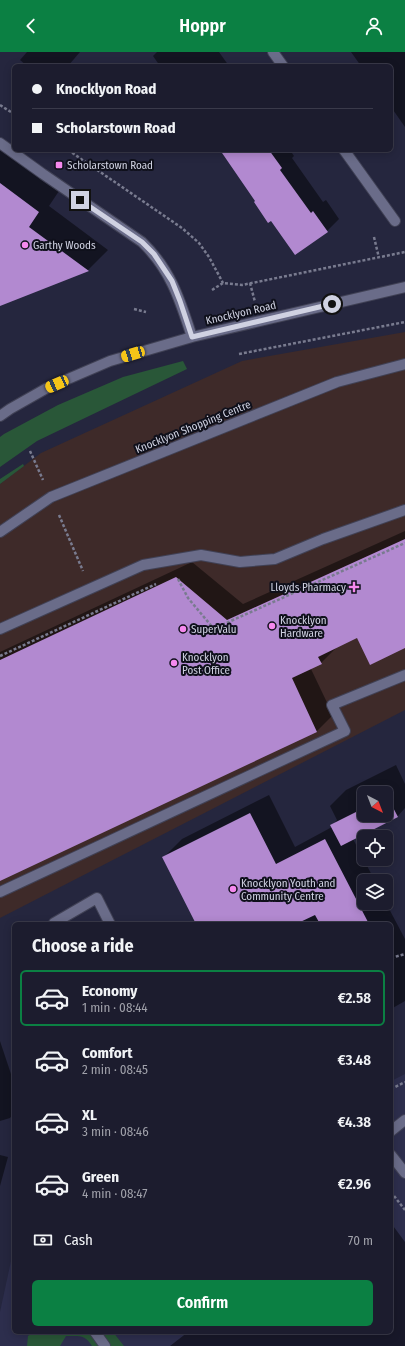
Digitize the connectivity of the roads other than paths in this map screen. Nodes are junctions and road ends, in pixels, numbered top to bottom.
1 (273, 52) edge
2 (282, 64) edge
3 (0, 143) edge
4 (12, 152) edge
5 (12, 152) edge
6 (345, 152) edge
7 (395, 221) dead end
8 (405, 287) edge
9 (192, 337) junction
10 (405, 364) edge
11 (0, 416) edge
12 (405, 510) edge
13 (0, 532) edge
14 (0, 629) edge
15 (405, 675) edge
16 (0, 892) edge
17 (56, 922) edge
18 (109, 922) edge
19 (405, 1120) edge
20 (393, 1129) edge
21 (393, 1158) edge
22 (405, 1173) edge
23 (96, 1334) edge
24 (105, 1346) edge

1 - 2 street
3 - 5 street
4 - 9 street
6 - 7 street
8 - 9 street, Knocklyon Road
9 - 11 street, Knocklyon Road
10 - 13 street, Knocklyon Shopping Centre
12 - 14 street
15 - 16 street
17 - 18 street
19 - 20 street
21 - 22 street
23 - 24 street

